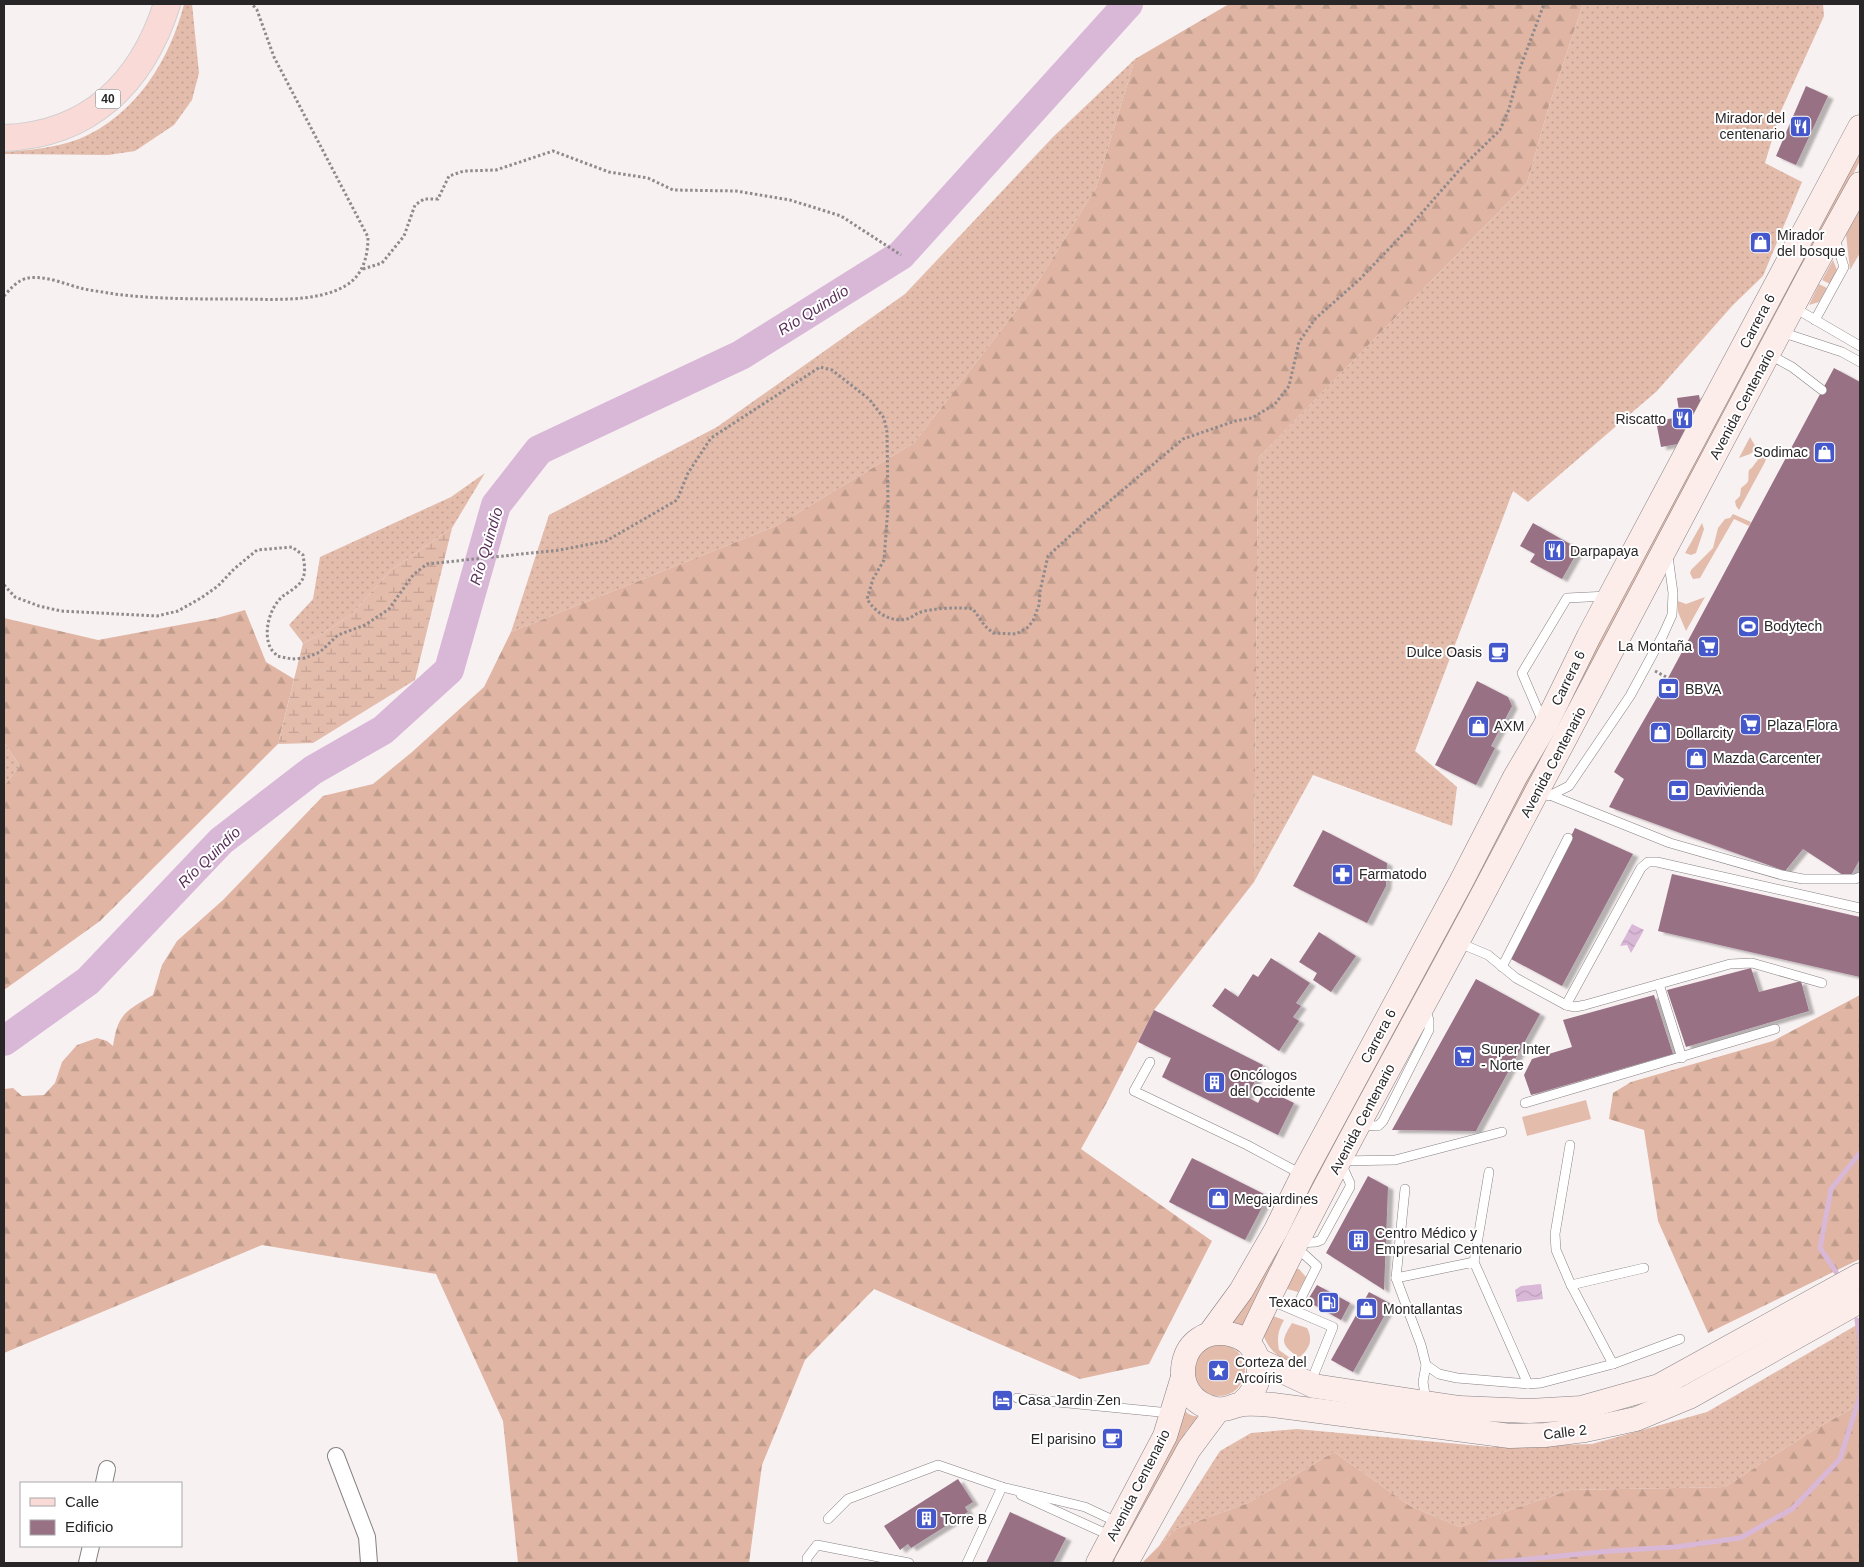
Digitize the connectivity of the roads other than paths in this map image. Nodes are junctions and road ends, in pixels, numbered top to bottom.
1 (167, 4) edge
2 (1860, 128) edge
3 (4, 138) edge
4 (1860, 184) edge
5 (1833, 234) junction
6 (1792, 307) junction
7 (1815, 320) junction
8 (1780, 332) junction
9 (1860, 346) edge
10 (1768, 354) junction
11 (1860, 362) edge
12 (1822, 390) dead end
13 (1667, 546) junction
14 (1611, 596) junction
15 (1545, 726) junction
16 (1540, 799) junction
17 (1568, 838) dead end
18 (1860, 877) edge
19 (1860, 908) edge
20 (1456, 942) junction
21 (1502, 967) junction
22 (1822, 983) dead end
23 (1659, 984) junction
24 (1566, 1005) junction
25 (1775, 1029) dead end
26 (1682, 1058) junction
27 (1150, 1062) dead end
28 (1525, 1103) dead end
29 (1502, 1132) dead end
30 (1570, 1145) dead end
31 (1340, 1161) junction
32 (1489, 1172) dead end
33 (1303, 1175) junction
34 (1404, 1188) dead end
35 (1297, 1244) junction
36 (1474, 1262) junction
37 (1644, 1268) dead end
38 (1860, 1276) edge
39 (1396, 1278) junction
40 (1571, 1285) junction
41 (1268, 1299) junction
42 (1860, 1301) edge
43 (1295, 1310) junction
44 (1211, 1332) junction
45 (1680, 1340) dead end
46 (1253, 1351) junction
47 (1613, 1364) junction
48 (1426, 1365) junction
49 (1183, 1377) junction
50 (1528, 1384) junction
51 (1314, 1386) junction
52 (1016, 1398) dead end
53 (1426, 1403) junction
54 (1230, 1407) junction
55 (1172, 1413) junction
56 (336, 1456) dead end
57 (1002, 1487) junction
58 (828, 1519) dead end
59 (1115, 1530) junction
60 (91, 1547) edge
61 (87, 1563) edge
62 (369, 1563) edge
63 (807, 1563) edge
64 (909, 1563) edge
65 (967, 1563) edge
66 (1098, 1563) edge
67 (1126, 1563) edge

1 - 3 main road, 40
2 - 14 main road, Carrera 6
4 - 5 main road, Avenida Centenario
5 - 6 main road, Avenida Centenario
5 - 7 lane
6 - 7 lane
6 - 8 main road, Avenida Centenario
7 - 9 lane
8 - 10 main road, Avenida Centenario
8 - 11 lane
10 - 12 lane
10 - 13 main road, Avenida Centenario
13 - 16 main road, Avenida Centenario
13 - 16 lane
14 - 15 main road, Carrera 6
14 - 15 lane
15 - 33 main road, Carrera 6
16 - 18 lane
16 - 20 main road, Avenida Centenario
17 - 21 lane
19 - 24 lane
20 - 21 lane
20 - 31 main road, Avenida Centenario
21 - 24 lane
22 - 23 lane
23 - 24 lane
23 - 26 lane
25 - 26 lane
26 - 28 lane
27 - 33 lane
29 - 31 lane
30 - 40 lane
31 - 35 main road, Avenida Centenario
32 - 36 lane
33 - 44 main road, Carrera 6
34 - 39 lane
35 - 41 main road, Avenida Centenario
35 - 43 lane
36 - 39 lane
36 - 50 lane
37 - 40 lane
38 - 53 main road, Calle 2
39 - 48 lane
40 - 47 lane
41 - 43 lane
41 - 46 main road, Avenida Centenario
42 - 54 main road, Calle 2
43 - 51 lane
44 - 46 main road
44 - 49 main road
45 - 47 lane
46 - 51 main road, Calle 2
46 - 54 main road
47 - 50 lane
48 - 50 lane
48 - 53 lane
49 - 54 main road
49 - 55 main road, Avenida Centenario
51 - 53 main road, Calle 2
52 - 55 lane
54 - 67 main road, Avenida Centenario
55 - 59 main road, Avenida Centenario
56 - 62 street
57 - 58 lane
57 - 59 lane
57 - 59 lane
57 - 65 lane
59 - 66 main road, Avenida Centenario
60 - 61 street
63 - 64 lane

